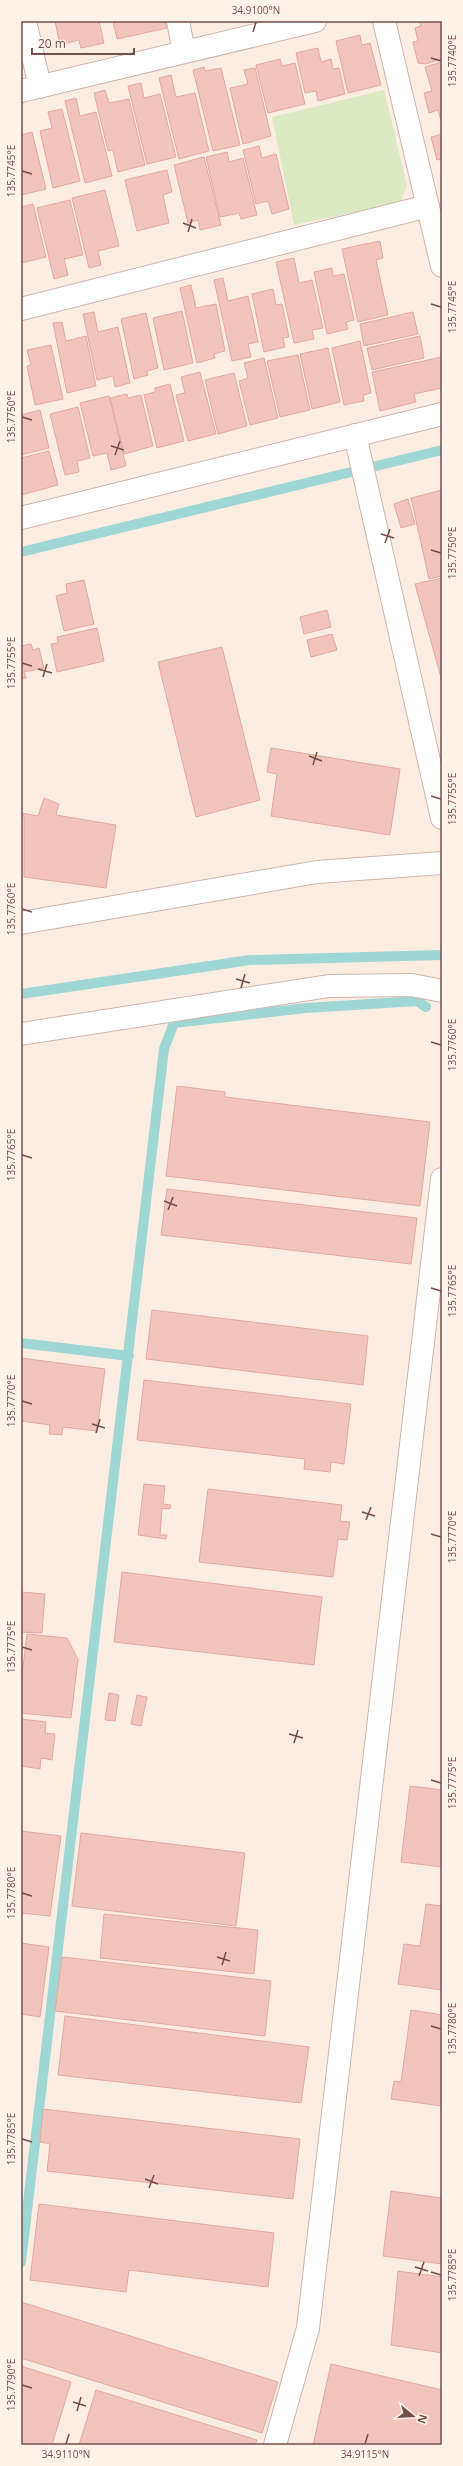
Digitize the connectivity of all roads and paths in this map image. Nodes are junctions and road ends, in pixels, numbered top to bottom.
1 (25, 21) edge
2 (178, 21) edge
3 (315, 21) edge
4 (384, 21) edge
5 (184, 52) junction
6 (30, 89) edge
7 (428, 206) junction
8 (442, 266) edge
9 (21, 309) edge
10 (442, 414) edge
11 (356, 440) junction
12 (21, 518) edge
13 (442, 818) edge
14 (442, 863) edge
15 (21, 923) edge
16 (442, 991) edge
17 (21, 1034) edge
18 (442, 1179) edge
19 (275, 2445) edge

1 - 6 street
2 - 5 street
3 - 5 street
4 - 7 street
5 - 6 street
7 - 8 street
7 - 9 street
10 - 11 street
11 - 12 street
11 - 13 street
14 - 15 street
16 - 17 street
18 - 19 street

